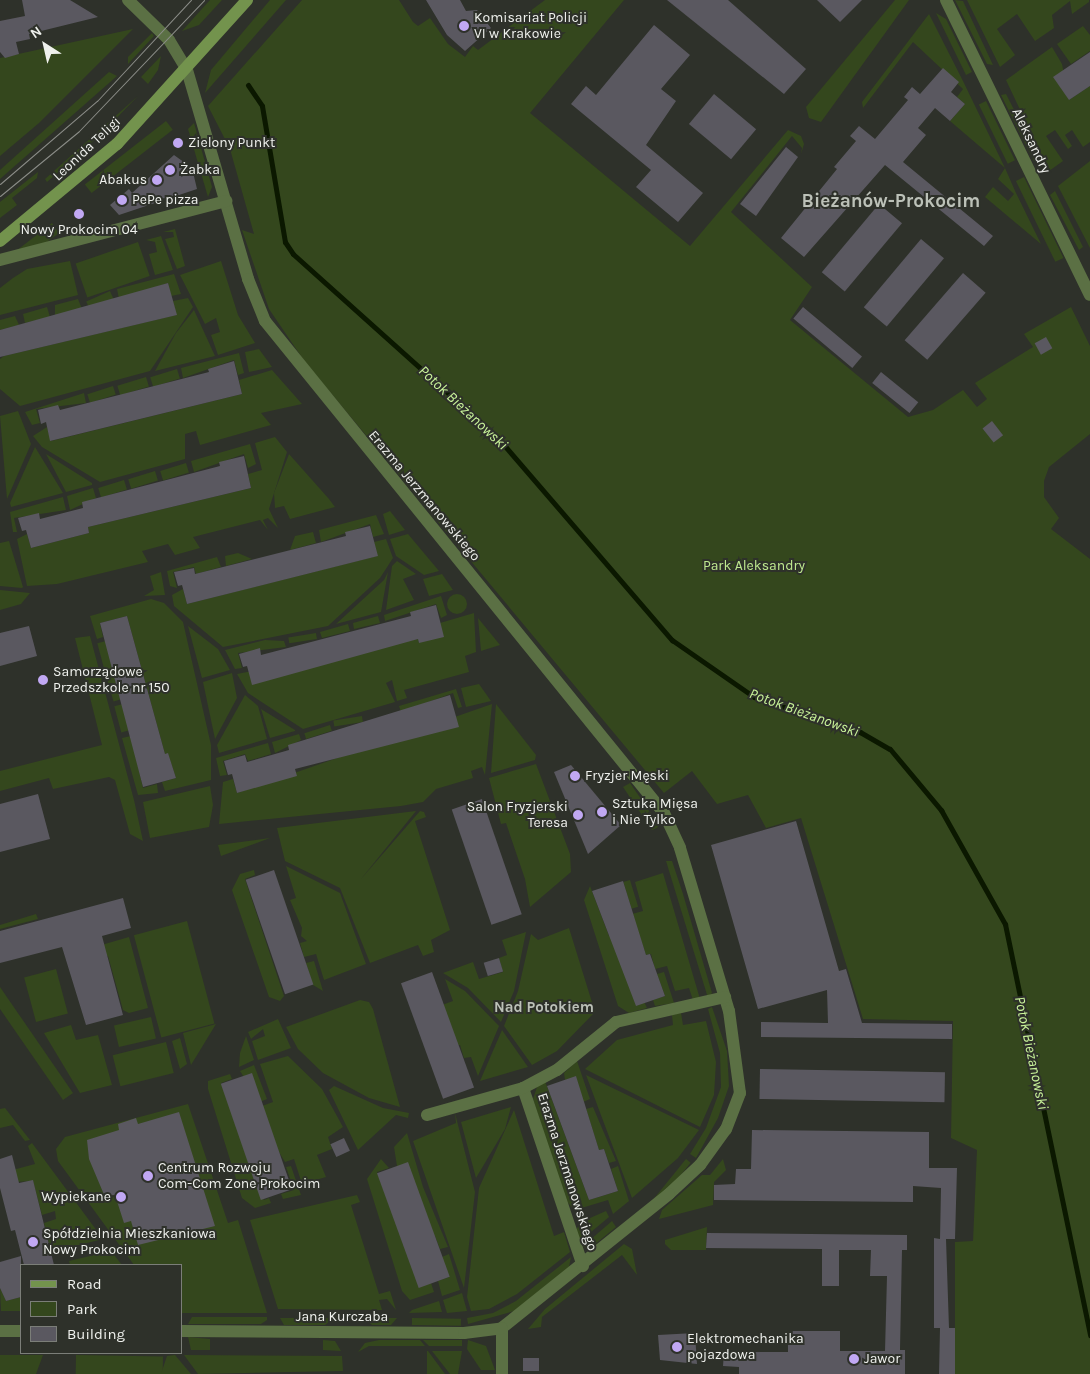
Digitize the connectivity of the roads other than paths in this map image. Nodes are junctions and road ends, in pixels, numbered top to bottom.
1 (128, 0) edge
2 (246, 0) edge
3 (946, 0) edge
4 (186, 70) junction
5 (226, 201) junction
6 (0, 241) edge
7 (0, 260) edge
8 (1090, 295) edge
9 (725, 997) junction
10 (523, 1088) junction
11 (427, 1115) dead end
12 (583, 1266) junction
13 (502, 1328) junction
14 (0, 1331) edge
15 (20, 1331) edge
16 (182, 1331) edge
17 (502, 1374) edge

1 - 4 street, Erazma Jerzmanowskiego
2 - 4 street, Leonida Teligi
3 - 8 street, Aleksandry
4 - 5 street, Erazma Jerzmanowskiego
4 - 6 street, Leonida Teligi
5 - 7 street
5 - 9 street, Erazma Jerzmanowskiego
9 - 10 street, Erazma Jerzmanowskiego
9 - 12 street, Erazma Jerzmanowskiego
10 - 11 street, Erazma Jerzmanowskiego
10 - 12 street, Erazma Jerzmanowskiego
12 - 13 street, Erazma Jerzmanowskiego
13 - 16 street, Jana Kurczaba
13 - 17 street
14 - 15 street

